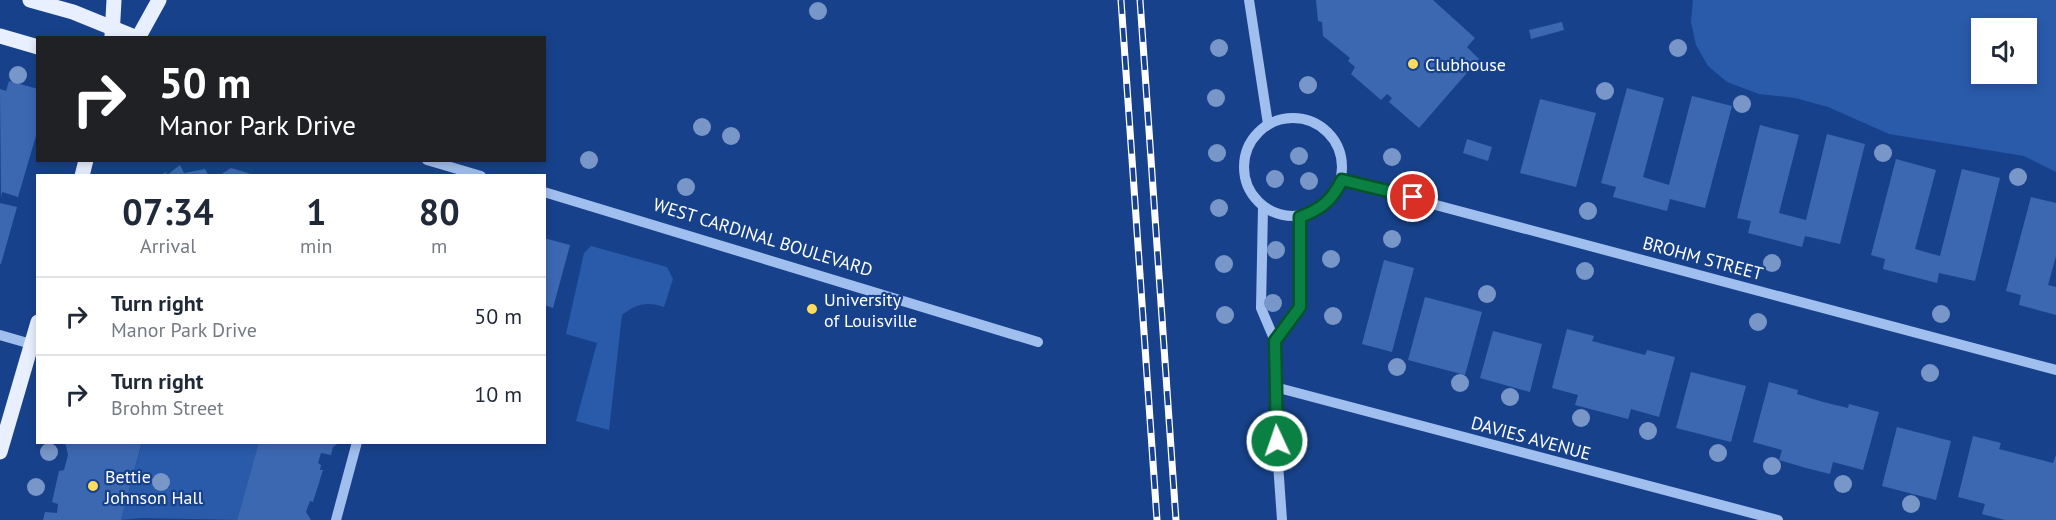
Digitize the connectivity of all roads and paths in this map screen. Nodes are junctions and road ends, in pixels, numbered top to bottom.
1 (30, 0) edge
2 (114, 0) edge
3 (159, 0) edge
4 (1248, 0) edge
5 (112, 32) edge
6 (0, 36) edge
7 (129, 36) edge
8 (138, 36) edge
9 (36, 46) edge
10 (1268, 124) junction
11 (442, 170) edge
12 (468, 174) edge
13 (1342, 180) junction
14 (546, 193) edge
15 (1263, 207) junction
16 (1300, 217) junction
17 (36, 328) edge
18 (0, 335) edge
19 (1275, 341) junction
20 (1038, 342) dead end
21 (31, 344) junction
22 (2056, 370) edge
23 (1275, 387) junction
24 (356, 444) edge
25 (0, 452) edge
26 (336, 520) edge
27 (1282, 520) edge
28 (1778, 520) edge

1 - 5 main road
2 - 5 main road
3 - 8 main road
4 - 10 street
5 - 7 main road
6 - 9 main road
10 - 13 street
10 - 15 street
11 - 12 street
13 - 16 street
13 - 22 street, BROHM STREET
14 - 20 street, WEST CARDINAL BOULEVARD
15 - 16 street
15 - 19 street
16 - 19 street
17 - 21 main road
18 - 21 street
19 - 23 street
21 - 25 main road
23 - 27 street
23 - 28 street, DAVIES AVENUE
24 - 26 street

